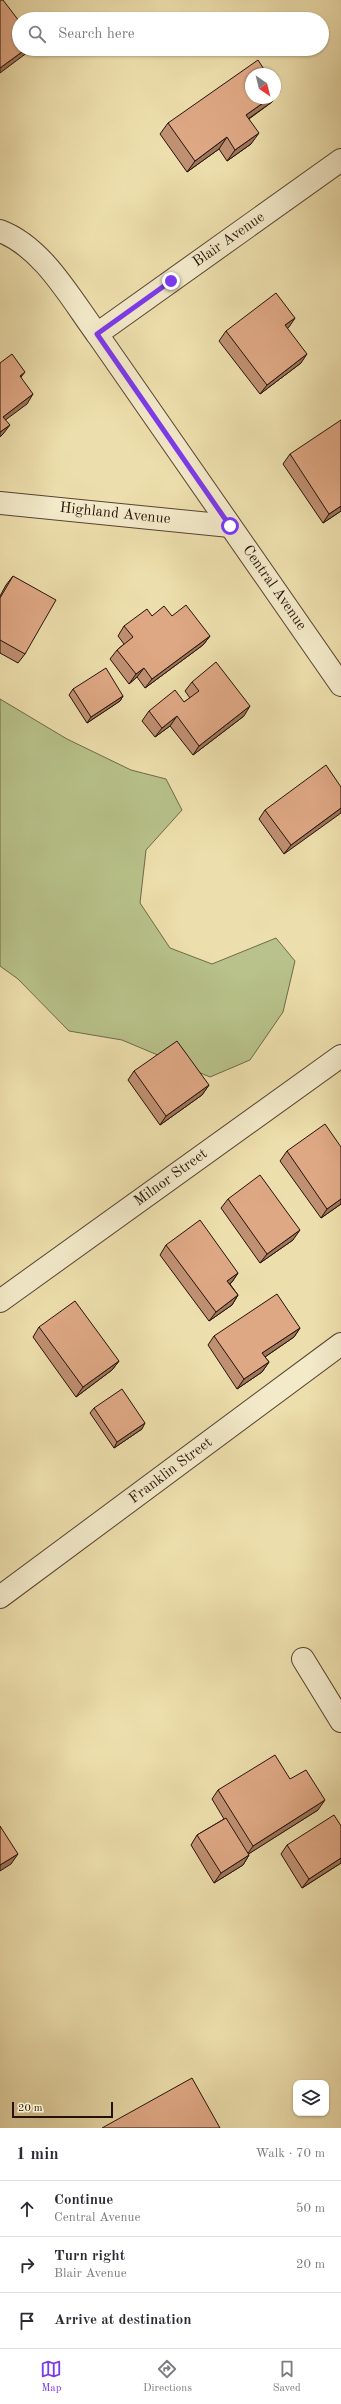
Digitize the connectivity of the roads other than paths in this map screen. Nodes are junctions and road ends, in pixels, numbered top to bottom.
1 (341, 160) edge
2 (0, 215) edge
3 (7, 234) edge
4 (97, 334) junction
5 (0, 503) edge
6 (230, 526) junction
7 (341, 685) edge
8 (341, 1056) edge
9 (0, 1301) edge
10 (341, 1344) edge
11 (0, 1597) edge
12 (303, 1659) dead end
13 (341, 1721) edge

1 - 4 street, Blair Avenue
2 - 3 street, Central Avenue
3 - 4 street, Central Avenue
4 - 6 street, Central Avenue
5 - 6 street, Highland Avenue
6 - 7 street, Central Avenue
8 - 9 street, Milnor Street
10 - 11 street, Franklin Street
12 - 13 street

